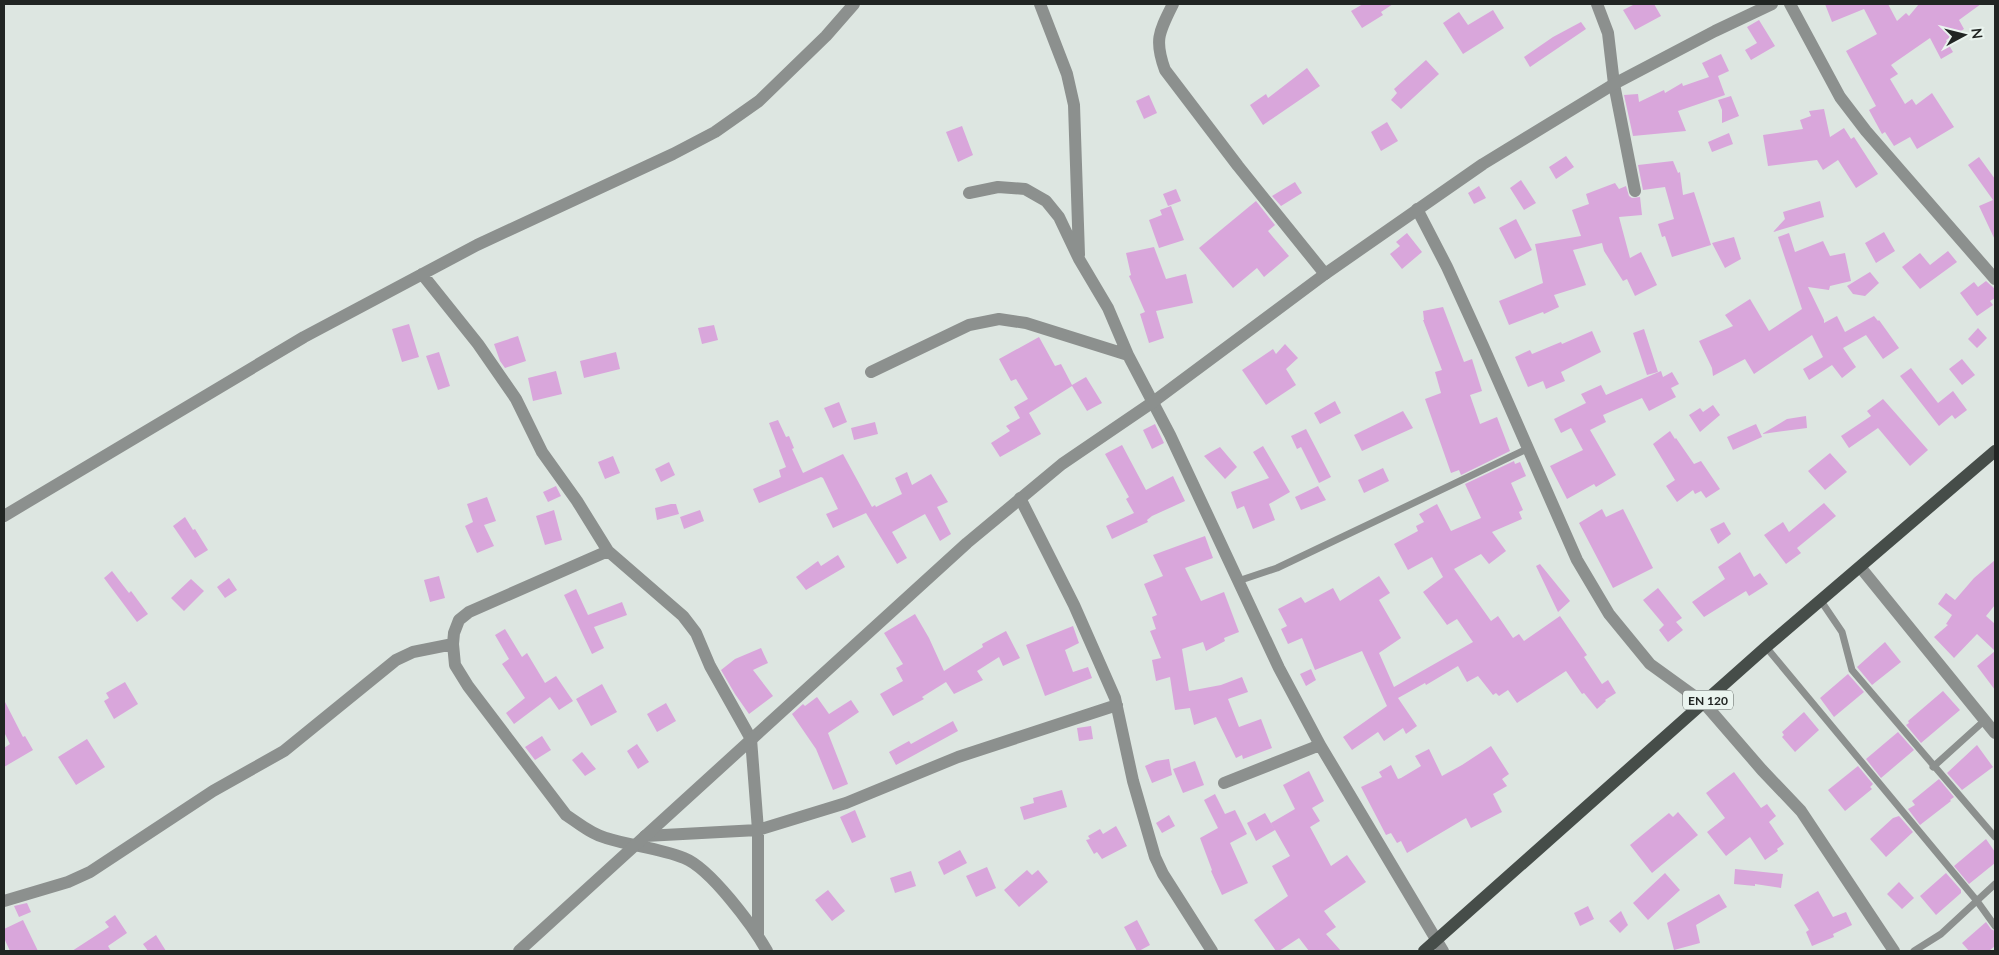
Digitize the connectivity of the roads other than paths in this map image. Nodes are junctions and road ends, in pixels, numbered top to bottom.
1 (854, 4) edge
2 (1040, 4) edge
3 (1173, 4) edge
4 (1597, 4) edge
5 (1772, 4) edge
6 (1790, 4) edge
7 (1614, 84) junction
8 (1635, 191) dead end
9 (969, 194) dead end
10 (1417, 209) junction
11 (1079, 259) junction
12 (422, 274) junction
13 (1325, 274) junction
14 (1995, 278) edge
15 (1128, 355) junction
16 (871, 372) dead end
17 (1153, 402) junction
18 (1527, 449) junction
19 (1995, 451) edge
20 (1020, 498) junction
21 (4, 516) edge
22 (608, 552) junction
23 (1861, 568) junction
24 (1238, 581) junction
25 (1821, 601) junction
26 (453, 644) junction
27 (1766, 647) junction
28 (1704, 703) junction
29 (1117, 705) junction
30 (1995, 711) edge
31 (1985, 720) junction
32 (1995, 733) edge
33 (751, 739) junction
34 (1320, 745) junction
35 (1933, 767) junction
36 (1224, 783) dead end
37 (758, 830) junction
38 (1995, 838) edge
39 (640, 840) junction
40 (1995, 884) edge
41 (4, 901) edge
42 (1977, 901) junction
43 (1995, 926) edge
44 (758, 936) junction
45 (1440, 946) edge
46 (519, 951) edge
47 (767, 951) edge
48 (1212, 951) edge
49 (1424, 951) edge
50 (1894, 951) edge
51 (1914, 951) edge

1 - 12 street
2 - 11 street
3 - 13 street
4 - 7 street
5 - 7 street
6 - 14 street
7 - 8 street
7 - 10 street
9 - 11 street
10 - 13 street
10 - 18 street
11 - 15 street
12 - 21 street
12 - 22 street
13 - 17 street
15 - 16 street
15 - 17 street
17 - 20 street
17 - 24 street
18 - 24 lane
18 - 28 street
19 - 23 main road, EN 120
20 - 29 street
20 - 33 street
22 - 26 street
22 - 33 street
23 - 25 main road, EN 120
23 - 31 street
24 - 34 street
25 - 27 main road, EN 120
25 - 35 lane
26 - 39 street
26 - 41 street
27 - 28 main road, EN 120
27 - 42 lane
28 - 45 main road, EN 120
28 - 50 street
29 - 37 street
29 - 48 street
30 - 31 street
31 - 32 street
31 - 35 lane
33 - 37 street
33 - 39 street
34 - 36 street
34 - 45 street
35 - 38 lane
37 - 39 street
37 - 44 street
39 - 44 street
39 - 46 street
40 - 42 lane
42 - 43 lane
42 - 51 lane
44 - 47 street
45 - 49 main road, EN 120

